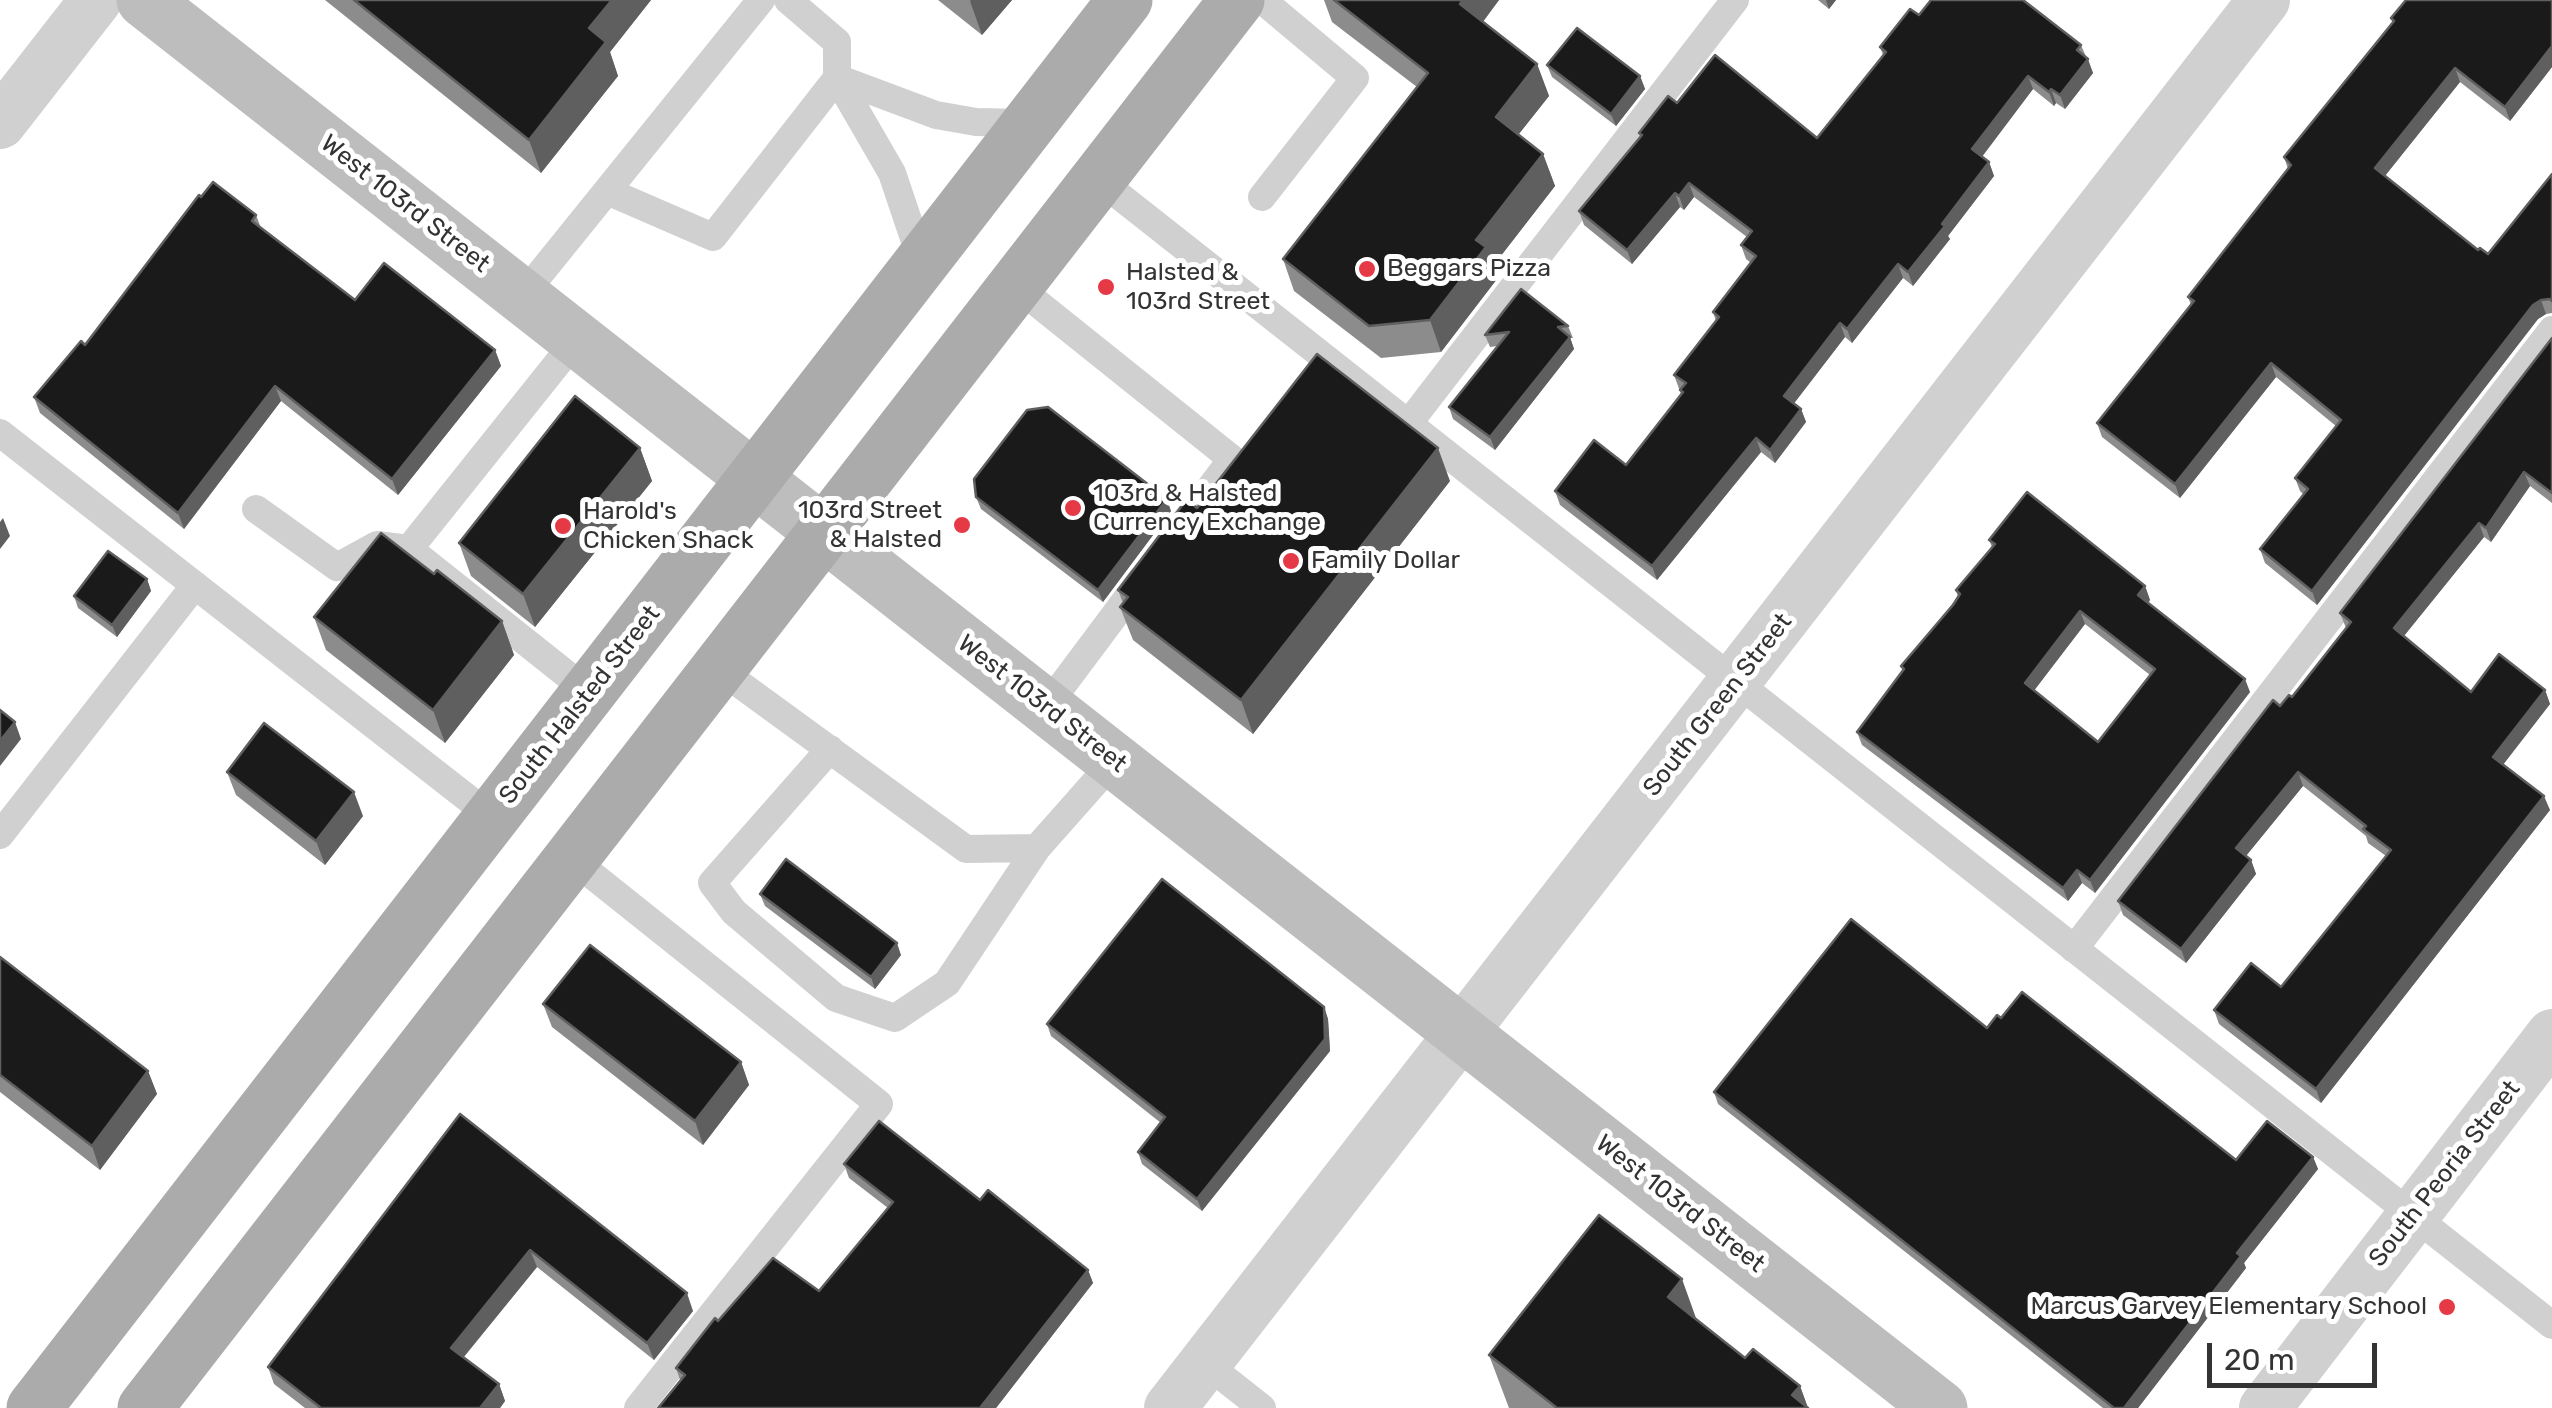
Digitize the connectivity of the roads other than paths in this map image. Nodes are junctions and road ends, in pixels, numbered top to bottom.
1 (96, 0) edge
2 (144, 0) edge
3 (760, 0) edge
4 (788, 0) edge
5 (1126, 0) edge
6 (1237, 0) edge
7 (1262, 0) edge
8 (1735, 0) edge
9 (2264, 0) edge
10 (837, 78) junction
11 (1031, 122) junction
12 (0, 123) edge
13 (1098, 179) junction
14 (607, 191) junction
15 (1262, 196) dead end
16 (922, 262) junction
17 (1016, 286) junction
18 (522, 296) junction
19 (2552, 330) edge
20 (577, 340) junction
21 (1408, 424) junction
22 (0, 433) edge
23 (755, 480) junction
24 (256, 508) dead end
25 (824, 534) junction
26 (409, 549) junction
27 (195, 585) junction
28 (719, 669) junction
29 (1736, 682) junction
30 (590, 693) junction
31 (1046, 707) junction
32 (830, 749) junction
33 (1114, 761) junction
34 (492, 818) junction
35 (0, 835) edge
36 (1036, 848) junction
37 (572, 859) junction
38 (2074, 949) junction
39 (1463, 1034) junction
40 (2552, 1035) edge
41 (2413, 1216) junction
42 (2552, 1325) edge
43 (1205, 1363) junction
44 (34, 1408) edge
45 (145, 1408) edge
46 (638, 1408) edge
47 (1170, 1408) edge
48 (1262, 1408) edge
49 (1940, 1408) edge
50 (2264, 1408) edge

1 - 12 street
2 - 18 main road, West 103rd Street
3 - 14 lane
4 - 10 lane
5 - 11 main road, South Halsted Street
6 - 13 main road
7 - 15 lane
8 - 21 lane
9 - 29 street, South Green Street
10 - 11 lane
10 - 14 lane
10 - 16 lane
11 - 16 main road, South Halsted Street
13 - 17 main road
13 - 21 lane
14 - 18 lane
16 - 23 main road, South Halsted Street
17 - 25 main road
17 - 31 lane
18 - 20 main road, West 103rd Street
19 - 38 lane
20 - 23 main road, West 103rd Street
20 - 26 lane
21 - 29 lane
22 - 27 lane
23 - 25 main road, West 103rd Street
23 - 30 main road, South Halsted Street
24 - 26 lane
25 - 28 main road
25 - 31 main road, West 103rd Street
26 - 30 lane
27 - 34 lane
27 - 35 lane
28 - 32 lane
28 - 37 main road
29 - 38 lane
29 - 39 street, South Green Street
30 - 34 main road, South Halsted Street
31 - 33 main road, West 103rd Street
32 - 36 lane
32 - 36 lane
33 - 36 lane
33 - 39 main road, West 103rd Street
34 - 44 main road, South Halsted Street
37 - 45 main road
37 - 46 lane
38 - 41 lane
39 - 43 street, South Green Street
39 - 49 main road, West 103rd Street
40 - 41 street, South Peoria Street
41 - 42 lane
41 - 50 street, South Peoria Street
43 - 47 street, South Green Street
43 - 48 lane

